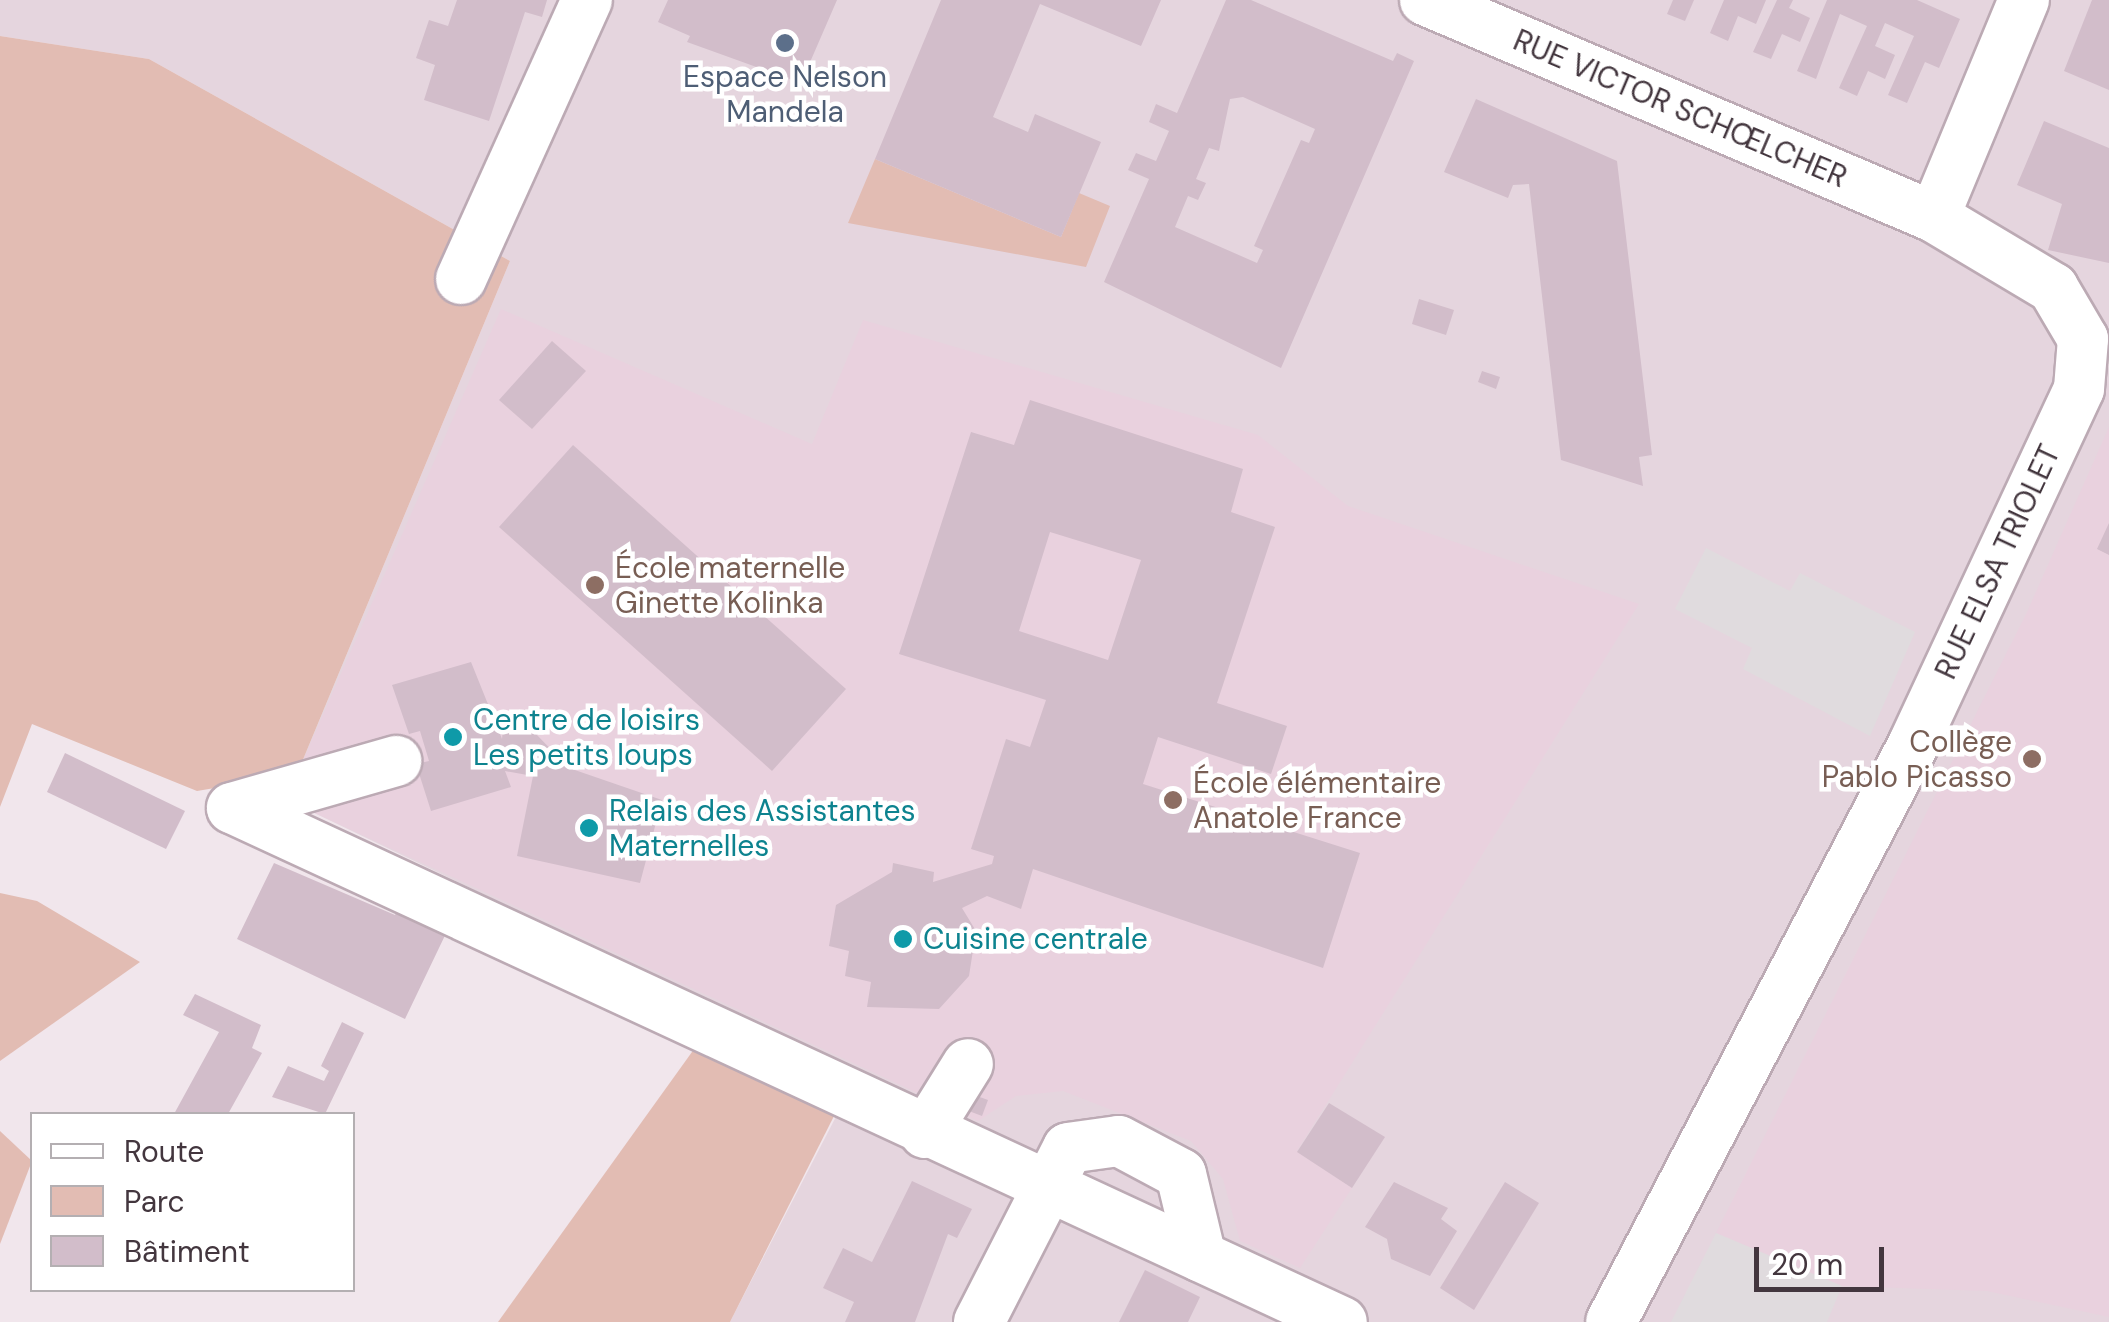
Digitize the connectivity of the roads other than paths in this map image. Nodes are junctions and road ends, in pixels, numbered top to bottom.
1 (586, 0) edge
2 (1425, 0) edge
3 (2024, 0) edge
4 (1934, 217) junction
5 (462, 279) dead end
6 (396, 761) dead end
7 (968, 1064) dead end
8 (925, 1133) junction
9 (1041, 1184) junction
10 (1201, 1257) junction
11 (978, 1322) edge
12 (1342, 1322) edge
13 (1610, 1322) edge

1 - 5 street
2 - 4 street, RUE VICTOR SCHŒLCHER
3 - 4 street
4 - 13 street, RUE ELSA TRIOLET
6 - 8 street
7 - 8 street
8 - 9 street
9 - 10 street
9 - 10 street
9 - 11 street
10 - 12 street

